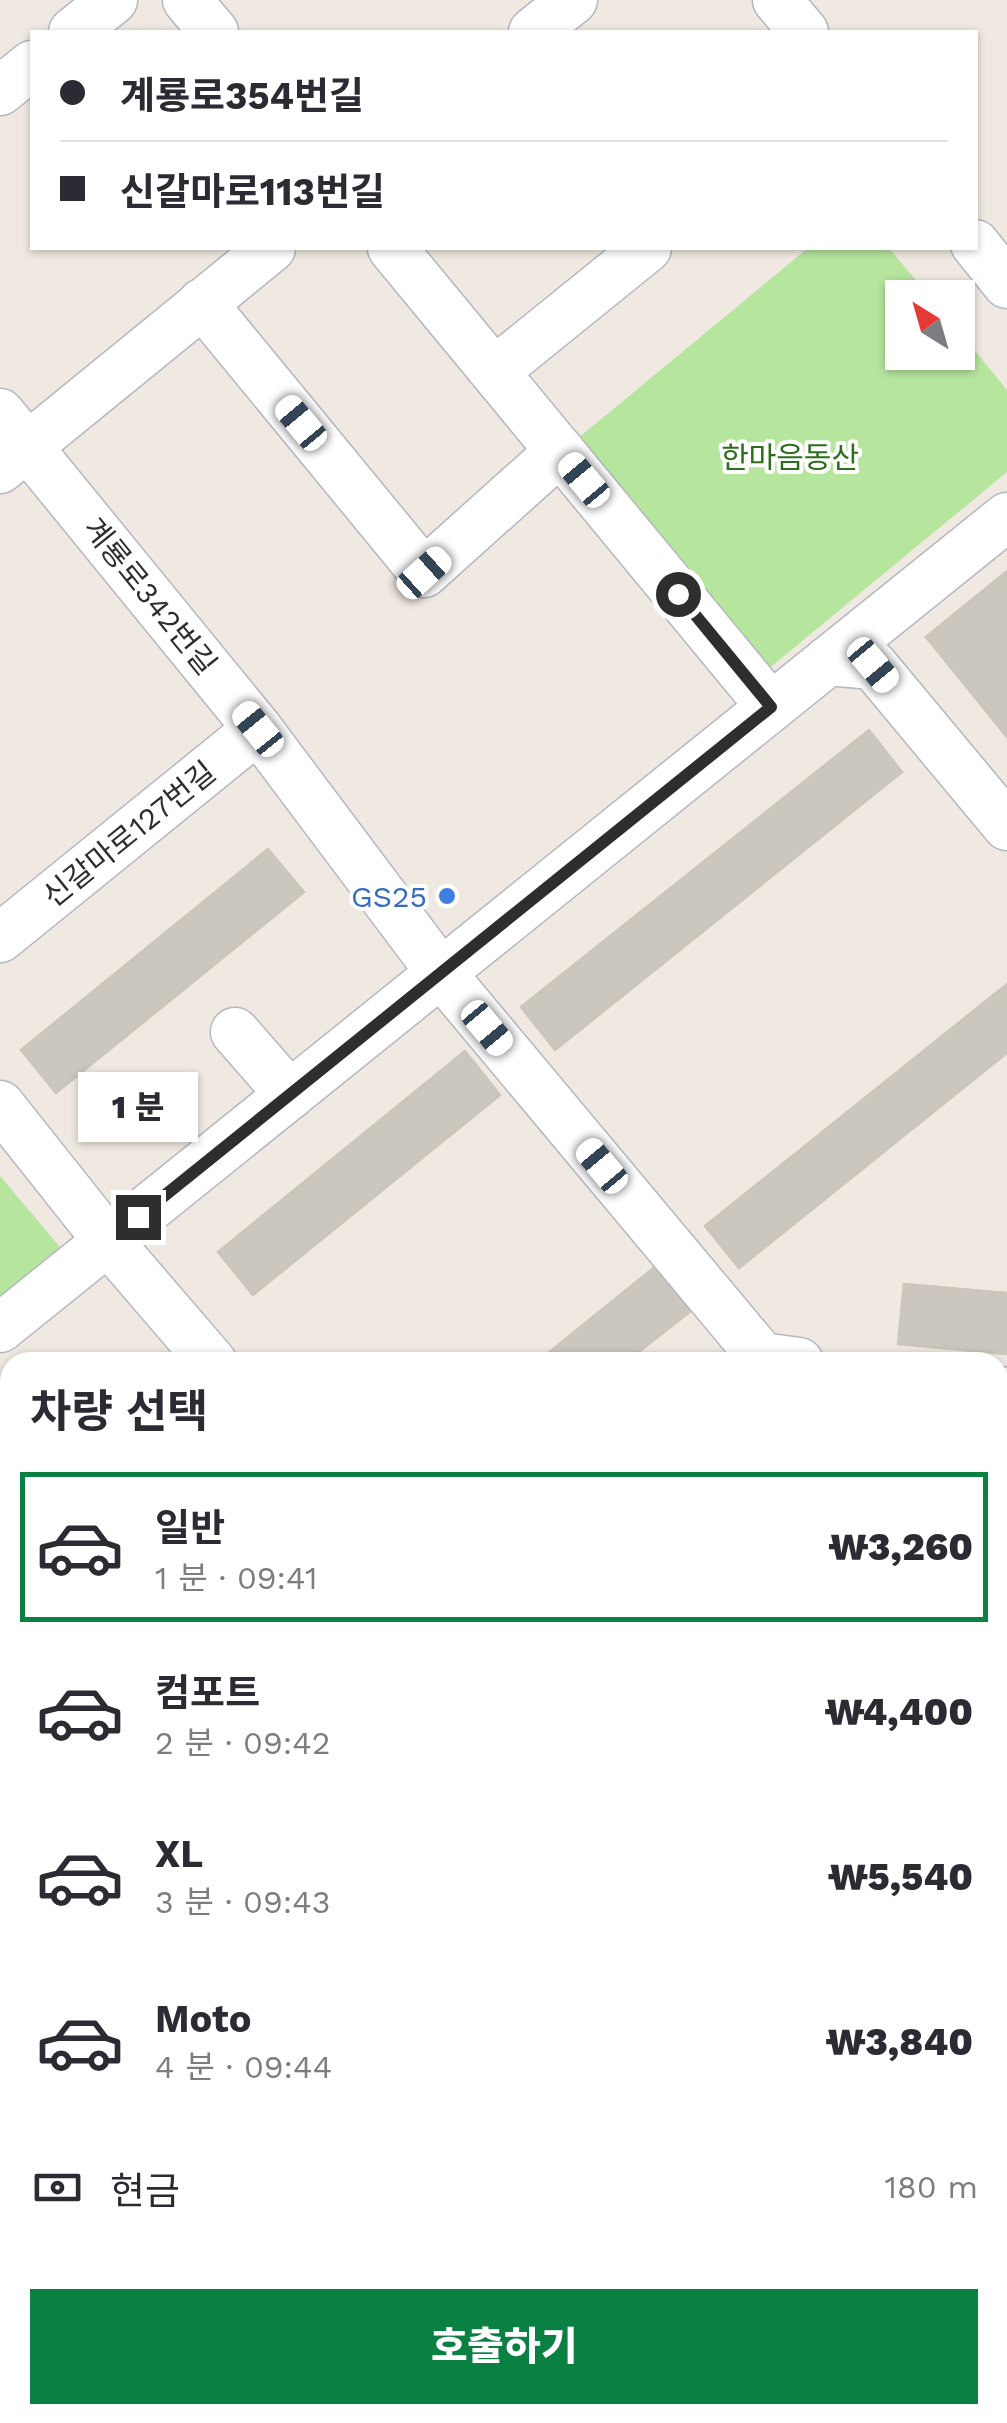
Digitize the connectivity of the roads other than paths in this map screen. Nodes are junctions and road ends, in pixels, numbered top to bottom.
1 (113, 0) edge
2 (187, 0) edge
3 (573, 0) edge
4 (777, 0) edge
5 (76, 30) edge
6 (212, 30) edge
7 (536, 30) edge
8 (802, 30) edge
9 (30, 67) edge
10 (0, 91) edge
11 (978, 248) edge
12 (268, 250) edge
13 (394, 250) edge
14 (645, 250) edge
15 (1007, 284) edge
16 (202, 303) junction
17 (495, 372) junction
18 (9, 443) edge
19 (560, 451) junction
20 (1007, 517) edge
21 (828, 661) junction
22 (771, 707) junction
23 (258, 729) junction
24 (1007, 826) edge
25 (0, 938) edge
26 (441, 973) junction
27 (235, 1032) dead end
28 (290, 1095) junction
29 (0, 1105) edge
30 (108, 1241) junction
31 (0, 1328) edge
32 (203, 1352) edge
33 (758, 1352) edge

1 - 5 street
2 - 6 street
3 - 7 street
4 - 8 street
9 - 10 street
11 - 15 street
12 - 16 street
13 - 17 street
14 - 17 street
16 - 18 street
16 - 19 street
17 - 19 street
18 - 23 street, 계룡로342번길
19 - 22 street
20 - 21 street
21 - 22 street
21 - 24 street
22 - 26 street
23 - 25 street, 신갈마로127번길
23 - 26 street, 계룡로342번길
26 - 28 street
26 - 33 street, 계룡로342번길
27 - 28 street
28 - 30 street
29 - 30 street
30 - 31 street
30 - 32 street

